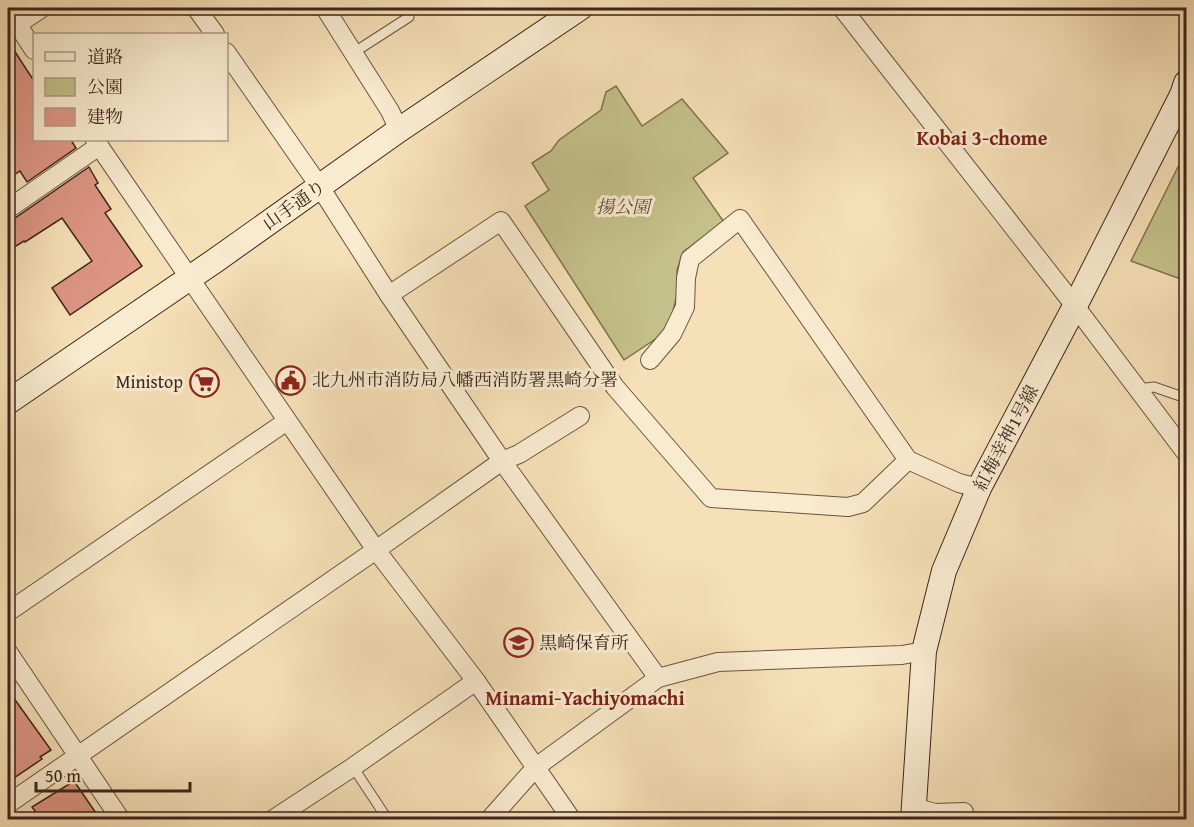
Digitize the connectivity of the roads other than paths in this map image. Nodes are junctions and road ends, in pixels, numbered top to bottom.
1 (42, 8) edge
2 (196, 8) edge
3 (325, 8) edge
4 (580, 8) edge
5 (842, 8) edge
6 (409, 17) dead end
7 (11, 22) edge
8 (214, 33) edge
9 (33, 49) edge
10 (353, 52) junction
11 (228, 55) edge
12 (1186, 83) edge
13 (399, 130) junction
14 (97, 143) edge
15 (320, 187) junction
16 (8, 209) edge
17 (191, 277) junction
18 (389, 295) junction
19 (1076, 306) junction
20 (650, 360) dead end
21 (1138, 389) junction
22 (1186, 398) edge
23 (8, 402) edge
24 (580, 416) dead end
25 (287, 421) junction
26 (1186, 453) edge
27 (908, 460) junction
28 (502, 461) junction
29 (979, 488) junction
30 (376, 550) junction
31 (8, 612) edge
32 (924, 651) junction
33 (8, 652) edge
34 (658, 678) junction
35 (476, 681) junction
36 (77, 756) junction
37 (536, 766) junction
38 (353, 767) junction
39 (8, 804) edge
40 (964, 812) dead end
41 (914, 813) edge
42 (121, 819) edge
43 (272, 819) edge
44 (388, 819) edge
45 (489, 819) edge
46 (572, 819) edge

1 - 7 street
2 - 8 street
3 - 10 street
4 - 13 street, 山手通り
5 - 19 street
6 - 10 lane
7 - 9 street
10 - 13 street
11 - 15 street
12 - 19 street, 紅梅幸神1号線
13 - 15 street, 山手通り
14 - 16 street
14 - 17 street
15 - 17 street, 山手通り
15 - 18 street
17 - 23 street, 山手通り
17 - 25 street
18 - 27 street
18 - 28 street
19 - 21 street
19 - 29 street, 紅梅幸神1号線
20 - 27 street
21 - 22 lane
21 - 26 street
24 - 28 street
25 - 30 street
25 - 31 street
27 - 29 street
28 - 30 street
28 - 34 street
29 - 32 street, 紅梅幸神1号線
30 - 35 street
30 - 36 street
32 - 34 street
32 - 41 street, 紅梅幸神1号線
33 - 36 street
34 - 37 street
35 - 37 street
35 - 38 street
36 - 39 street
36 - 42 street
37 - 45 street
37 - 46 street
38 - 43 street
38 - 44 lane
40 - 41 street

